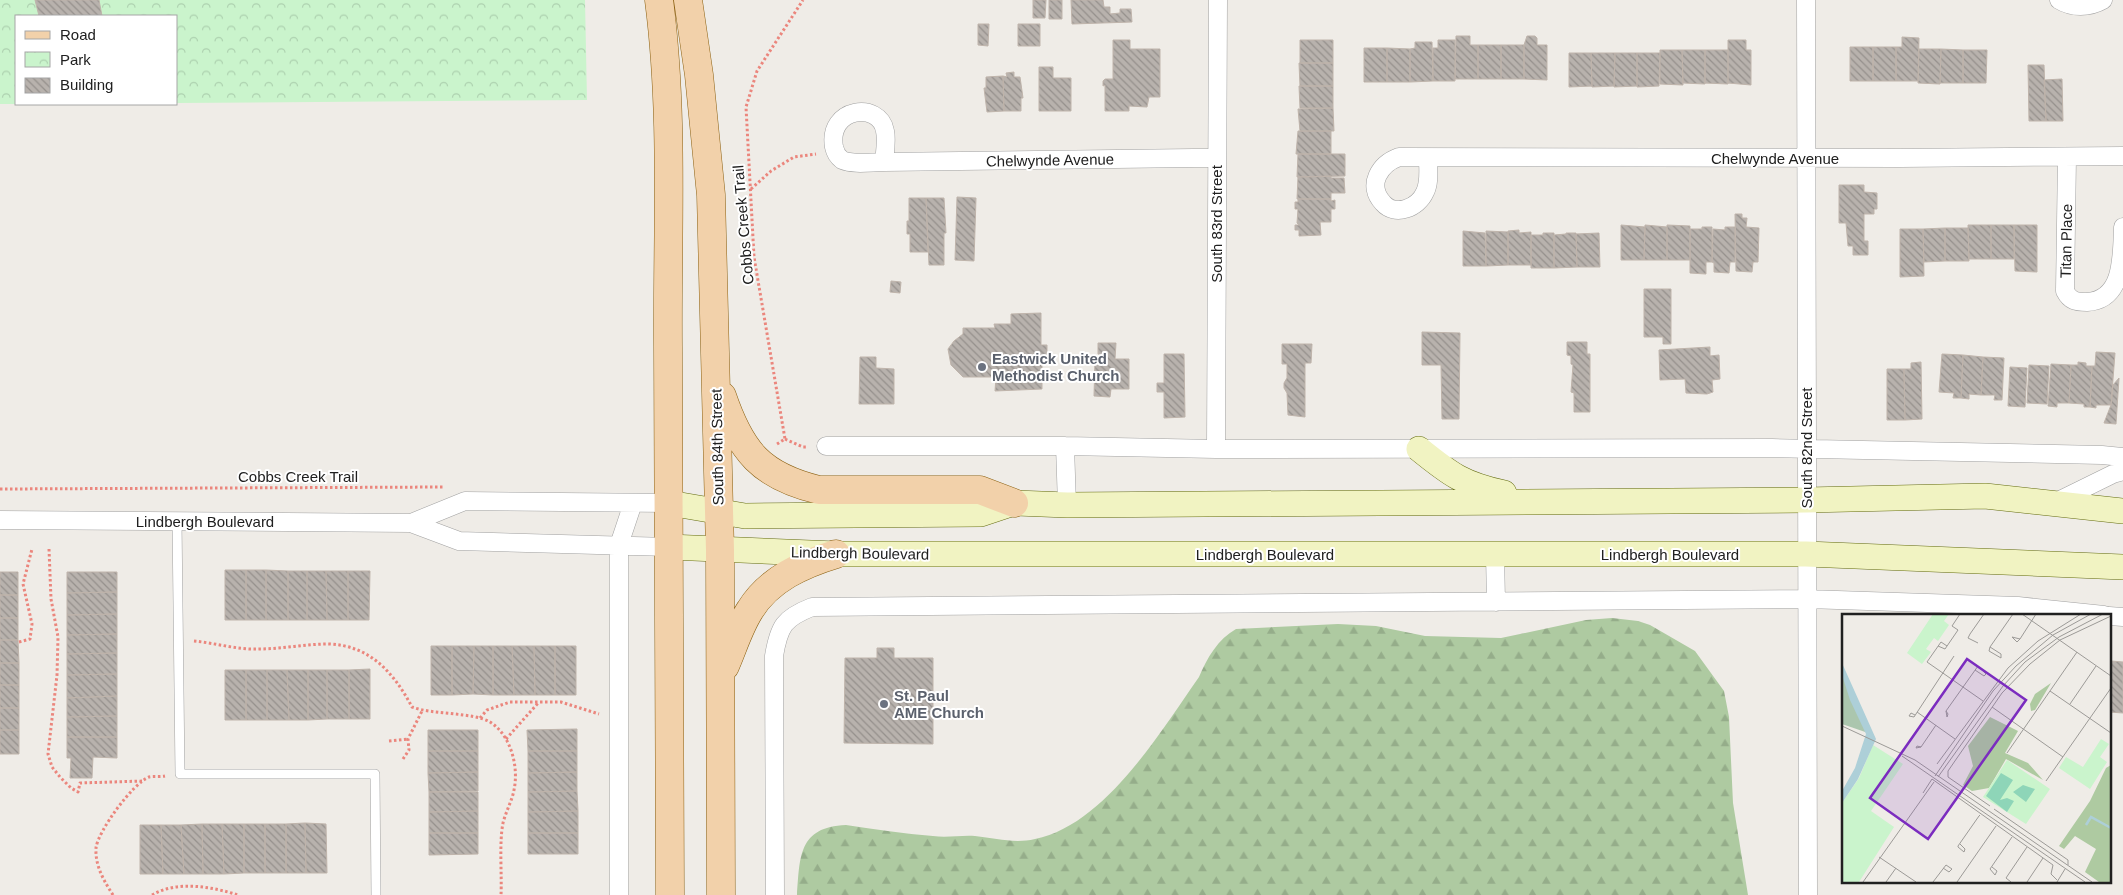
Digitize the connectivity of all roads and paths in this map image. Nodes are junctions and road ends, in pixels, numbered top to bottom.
1 (660, 0) edge
2 (688, 0) edge
3 (802, 0) edge
4 (1218, 0) edge
5 (1806, 0) edge
6 (2059, 0) edge
7 (2103, 0) edge
8 (835, 152) junction
9 (2123, 156) edge
10 (2067, 157) junction
11 (1216, 158) junction
12 (1428, 158) dead end
13 (1806, 158) junction
14 (884, 162) junction
15 (750, 189) junction
16 (2123, 227) edge
17 (715, 377) junction
18 (826, 446) dead end
19 (1065, 446) junction
20 (773, 448) dead end
21 (1806, 448) junction
22 (1216, 449) junction
23 (1419, 449) junction
24 (2123, 457) edge
25 (2123, 471) edge
26 (447, 486) dead end
27 (0, 489) edge
28 (1806, 500) junction
29 (1543, 502) junction
30 (633, 503) junction
31 (668, 503) junction
32 (1014, 503) junction
33 (2053, 504) junction
34 (1067, 505) junction
35 (2123, 511) edge
36 (718, 512) junction
37 (0, 520) edge
38 (177, 521) junction
39 (411, 523) junction
40 (619, 545) junction
41 (670, 547) junction
42 (32, 549) dead end
43 (49, 550) dead end
44 (720, 550) junction
45 (836, 554) junction
46 (1495, 554) junction
47 (1806, 554) junction
48 (2123, 567) edge
49 (1807, 599) junction
50 (1496, 602) junction
51 (2094, 614) edge
52 (2110, 616) edge
53 (2123, 617) edge
54 (19, 642) dead end
55 (210, 642) dead end
56 (720, 677) junction
57 (539, 702) junction
58 (422, 711) junction
59 (598, 714) dead end
60 (480, 718) junction
61 (408, 739) junction
62 (506, 739) junction
63 (390, 740) dead end
64 (403, 759) dead end
65 (180, 774) junction
66 (144, 781) junction
67 (113, 895) edge
68 (152, 895) edge
69 (238, 895) edge
70 (376, 895) edge
71 (502, 895) edge
72 (619, 895) edge
73 (670, 895) edge
74 (721, 895) edge
75 (775, 895) edge
76 (1808, 895) edge

1 - 31 main road
2 - 17 main road, South 84th Street
3 - 15 path, Cobbs Creek Trail
4 - 11 street, South 83rd Street
5 - 13 street, South 82nd Street
6 - 7 street
8 - 14 street, Chelwynde Avenue
8 - 14 street
8 - 15 path
9 - 10 street, Chelwynde Avenue
10 - 13 street, Chelwynde Avenue
10 - 16 street, Titan Place
11 - 14 street, Chelwynde Avenue
11 - 22 street, South 83rd Street
12 - 13 street, Chelwynde Avenue
13 - 21 street, South 82nd Street
15 - 20 path, Cobbs Creek Trail
17 - 32 main road
17 - 36 main road, South 84th Street
18 - 19 street
19 - 22 street
19 - 34 street
21 - 23 street
21 - 24 street
21 - 28 street, South 82nd Street
22 - 23 street
23 - 29 main road
25 - 33 street
26 - 27 path, Cobbs Creek Trail
28 - 29 main road, Lindbergh Boulevard
28 - 33 main road, Lindbergh Boulevard
28 - 47 street, South 82nd Street
29 - 34 main road, Lindbergh Boulevard
30 - 31 street, Lindbergh Boulevard
30 - 39 street, Lindbergh Boulevard
30 - 40 street
31 - 36 main road, Lindbergh Boulevard
31 - 41 main road
32 - 34 main road, Lindbergh Boulevard
32 - 36 main road, Lindbergh Boulevard
33 - 35 main road, Lindbergh Boulevard
36 - 44 main road, South 84th Street
37 - 38 street, Lindbergh Boulevard
38 - 39 street, Lindbergh Boulevard
38 - 65 lane
39 - 40 street, Lindbergh Boulevard
40 - 41 street, Lindbergh Boulevard
40 - 72 street
41 - 44 main road, Lindbergh Boulevard
41 - 73 main road
42 - 54 path
43 - 66 path
44 - 45 main road, Lindbergh Boulevard
44 - 56 main road, South 84th Street
45 - 46 main road, Lindbergh Boulevard
45 - 56 main road
46 - 47 main road, Lindbergh Boulevard
46 - 50 street
47 - 48 main road, Lindbergh Boulevard
47 - 49 street, South 82nd Street
49 - 50 street
49 - 51 street
49 - 76 street, South 82nd Street
50 - 75 street
52 - 53 street
55 - 58 path
56 - 74 main road, South 84th Street
57 - 59 path
57 - 60 path
57 - 62 path
58 - 60 path
58 - 61 path
60 - 62 path
61 - 63 path
61 - 64 path
62 - 71 path
65 - 66 path
65 - 70 lane
66 - 67 path
68 - 69 path

